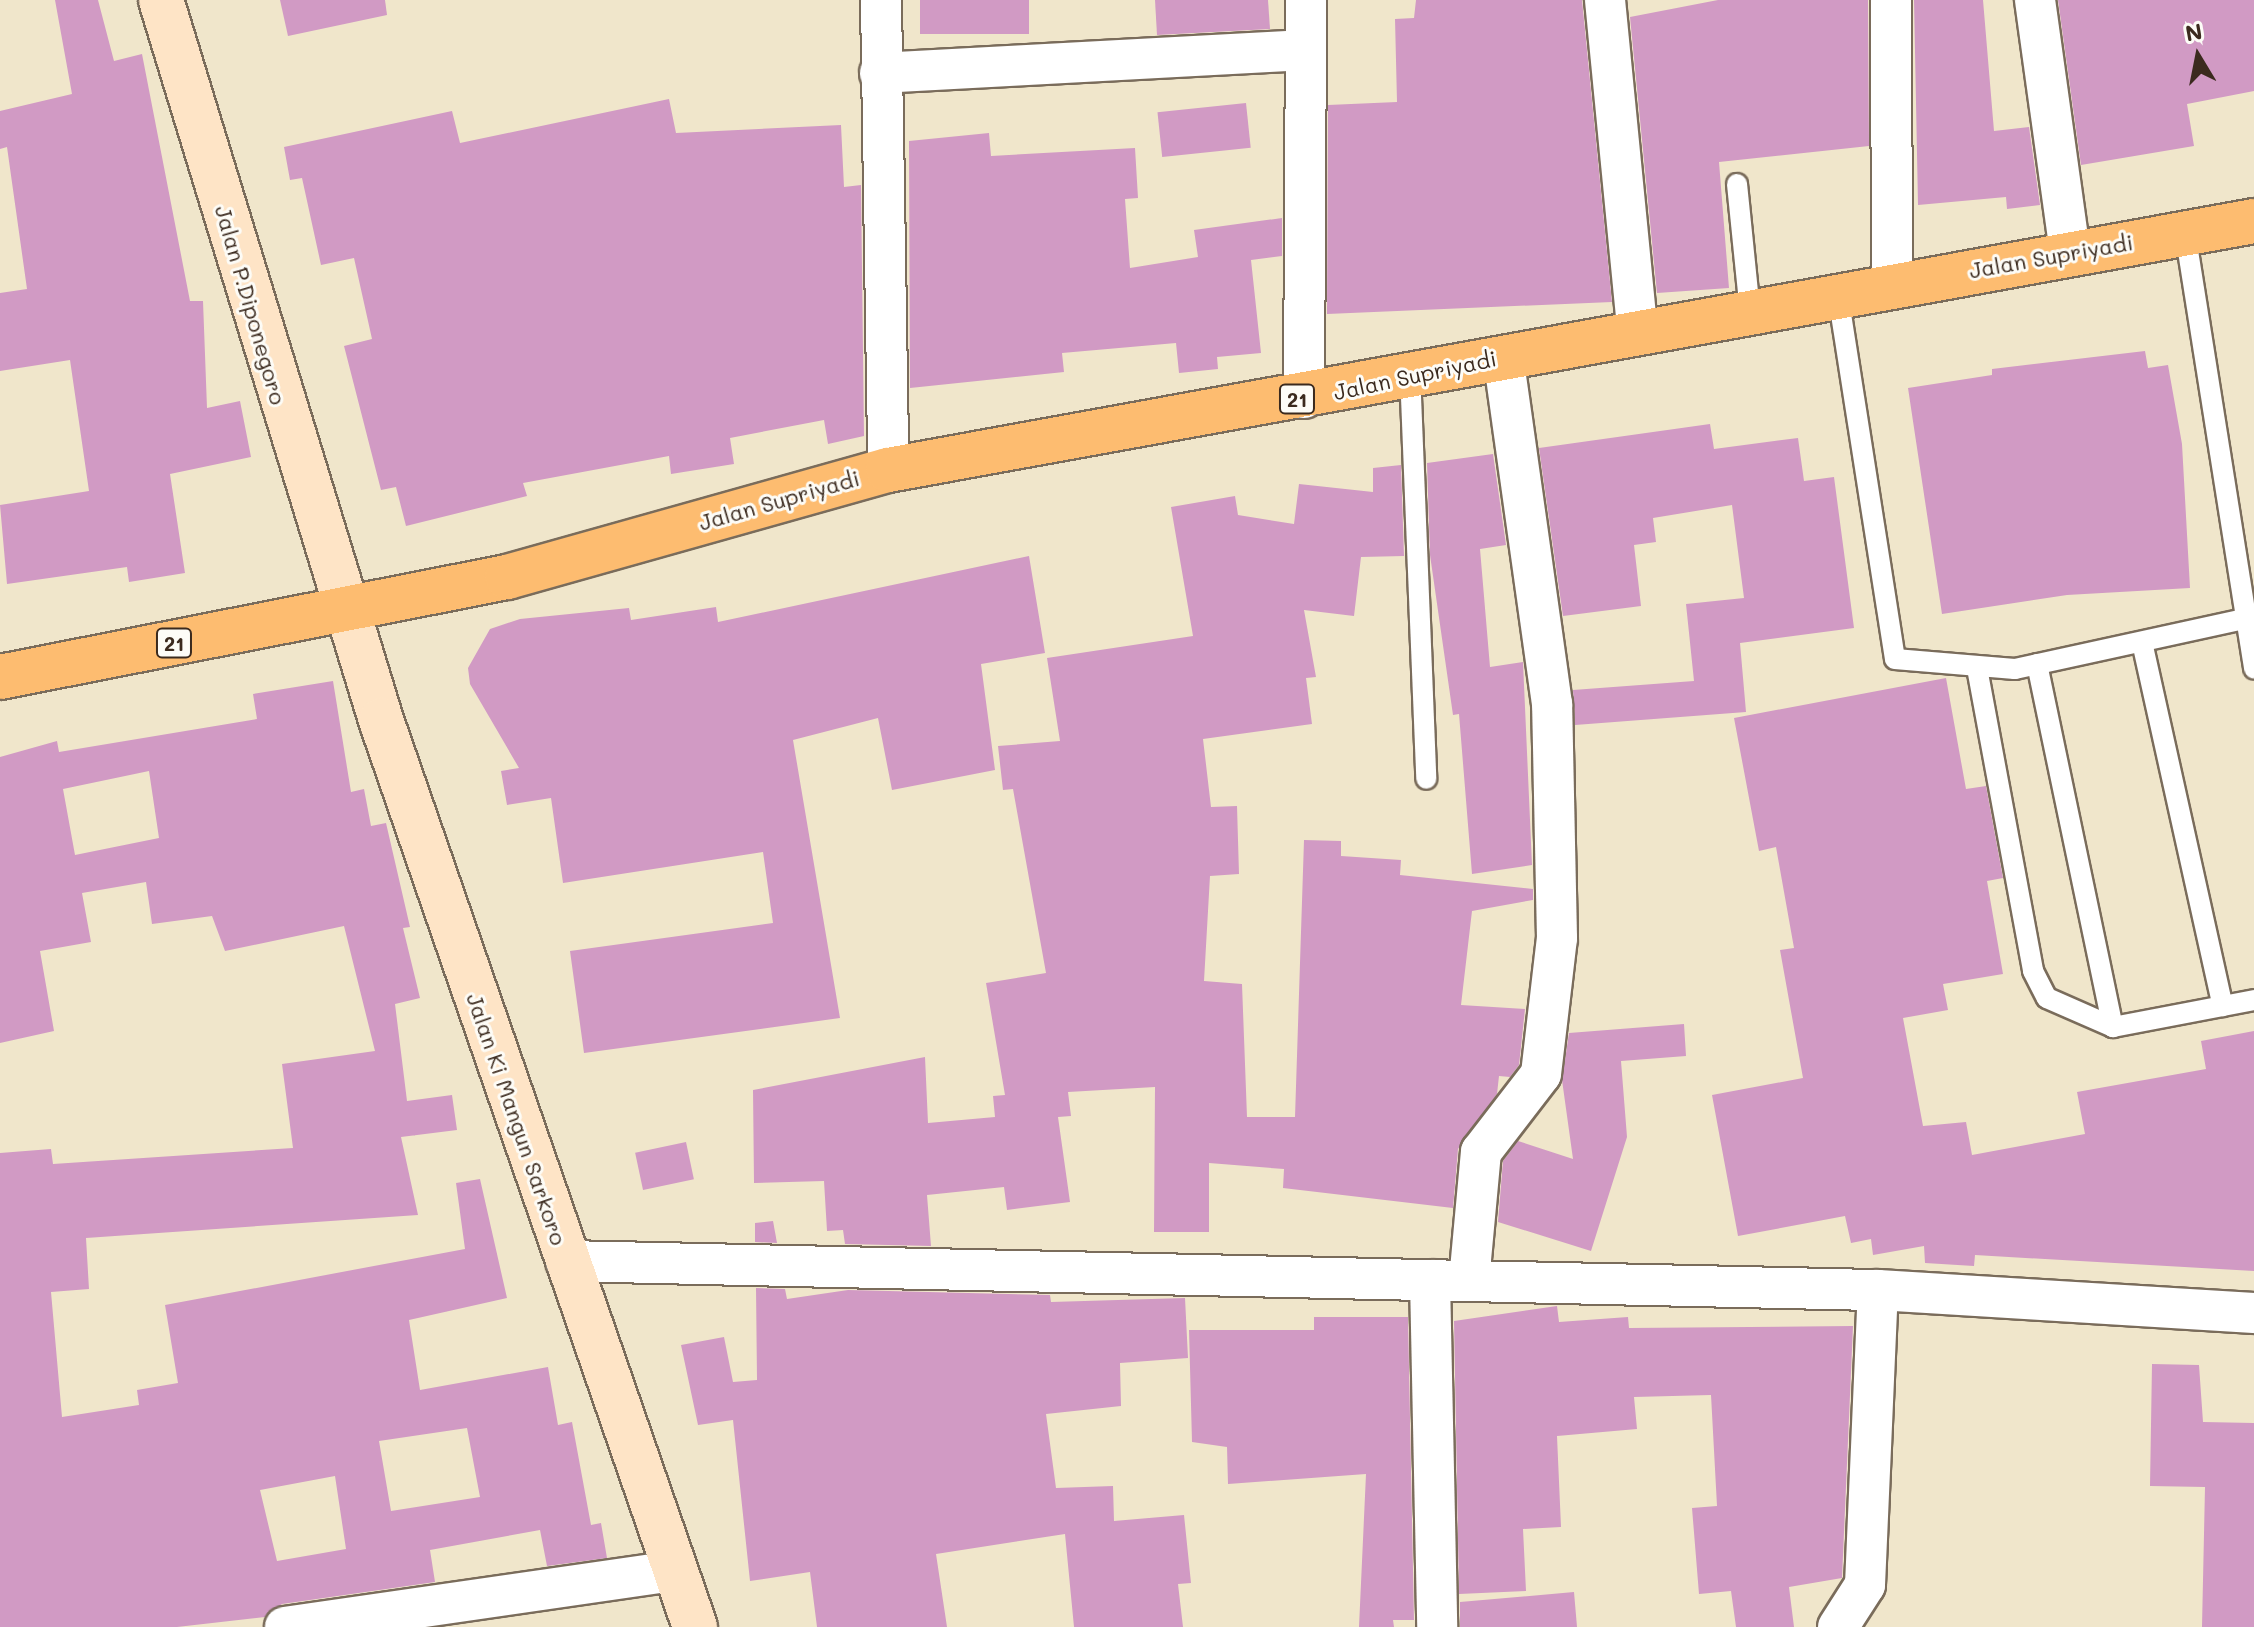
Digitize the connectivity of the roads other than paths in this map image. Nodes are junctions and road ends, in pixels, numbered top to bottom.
1 (161, 0) edge
2 (881, 0) edge
3 (1306, 0) edge
4 (1605, 0) edge
5 (1891, 0) edge
6 (2035, 0) edge
7 (1304, 50) junction
8 (880, 73) junction
9 (1737, 184) dead end
10 (2254, 221) edge
11 (2185, 232) junction
12 (2070, 252) junction
13 (1892, 284) junction
14 (1838, 295) junction
15 (1750, 311) junction
16 (1638, 334) junction
17 (1503, 357) junction
18 (1410, 372) junction
19 (1304, 398) junction
20 (888, 470) junction
21 (348, 608) junction
22 (2248, 618) edge
23 (2142, 642) junction
24 (2037, 664) junction
25 (1977, 668) junction
26 (2254, 669) edge
27 (0, 677) edge
28 (1426, 779) dead end
29 (2254, 1000) edge
30 (2223, 1006) junction
31 (2113, 1027) junction
32 (566, 1261) junction
33 (1449, 1281) junction
34 (1878, 1290) junction
35 (2254, 1313) edge
36 (676, 1571) junction
37 (285, 1627) edge
38 (695, 1627) edge
39 (1437, 1627) edge
40 (1838, 1627) edge

1 - 21 main road, Jalan P.Diponegoro
2 - 8 street
3 - 7 street
4 - 16 street
5 - 13 street
6 - 12 street
7 - 8 street
7 - 19 street
8 - 20 street
9 - 15 lane
10 - 11 highway, Jalan Supriyadi / 21
11 - 12 highway, Jalan Supriyadi / 21
11 - 22 lane
12 - 13 highway, Jalan Supriyadi / 21
13 - 14 highway, Jalan Supriyadi / 21
14 - 15 highway, Jalan Supriyadi / 21
14 - 25 lane
15 - 16 highway, Jalan Supriyadi / 21
16 - 17 highway, Jalan Supriyadi / 21
17 - 18 highway, Jalan Supriyadi / 21
17 - 33 street
18 - 19 highway, Jalan Supriyadi / 21
18 - 28 lane
19 - 20 highway, Jalan Supriyadi / 21
20 - 21 highway, Jalan Supriyadi / 21
21 - 27 highway, 21
21 - 32 main road, Jalan Ki Mangun Sarkoro
22 - 23 lane
22 - 26 lane
23 - 24 lane
23 - 30 lane
24 - 25 lane
24 - 31 lane
25 - 31 lane
29 - 30 lane
30 - 31 lane
32 - 33 street
32 - 36 main road, Jalan Ki Mangun Sarkoro
33 - 34 street
33 - 39 street
34 - 35 street
34 - 40 street
36 - 37 street
36 - 38 main road, Jalan Ki Mangun Sarkoro

